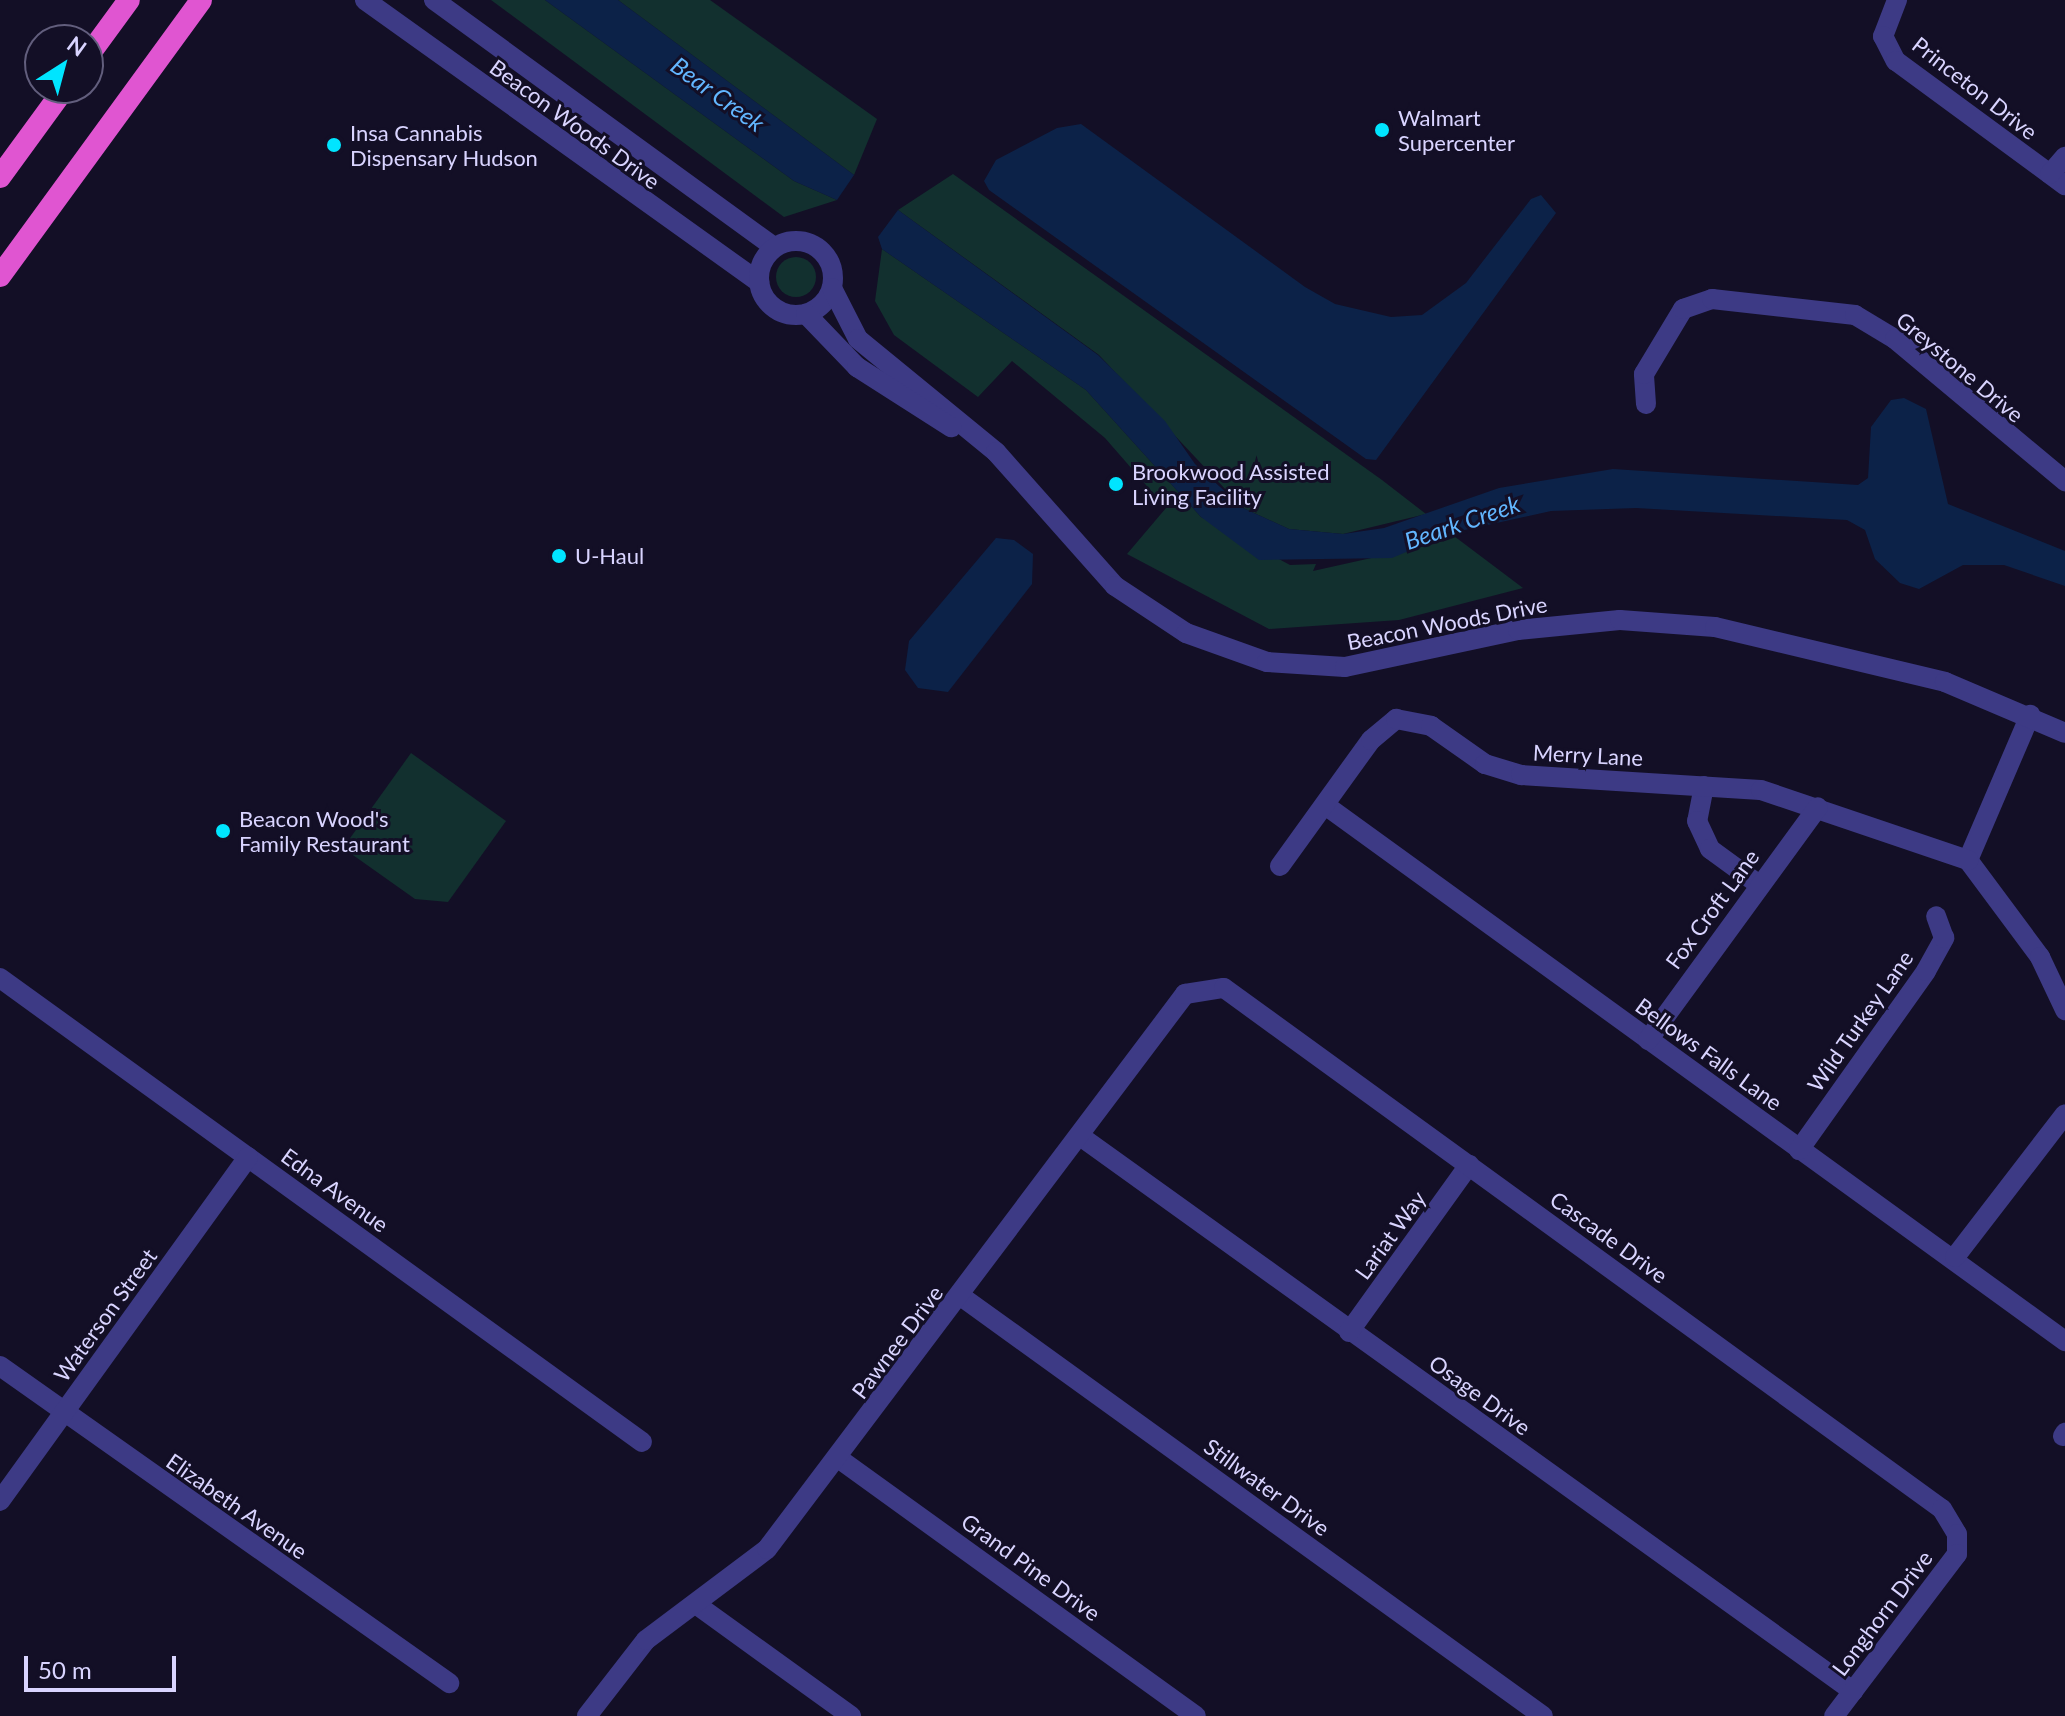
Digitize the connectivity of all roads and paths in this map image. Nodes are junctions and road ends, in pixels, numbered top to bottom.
1 (129, 0) edge
2 (201, 0) edge
3 (365, 0) edge
4 (434, 0) edge
5 (1893, 6) edge
6 (104, 34) edge
7 (53, 104) edge
8 (2065, 157) edge
9 (0, 177) edge
10 (2057, 180) edge
11 (774, 247) junction
12 (0, 276) edge
13 (759, 282) junction
14 (832, 288) junction
15 (806, 314) junction
16 (1646, 404) dead end
17 (996, 452) junction
18 (2065, 481) edge
19 (2030, 715) junction
20 (2065, 733) edge
21 (1704, 786) junction
22 (1325, 805) junction
23 (1818, 807) junction
24 (1968, 860) junction
25 (1280, 866) dead end
26 (1758, 884) junction
27 (1936, 916) dead end
28 (0, 978) edge
29 (1224, 988) joint
30 (2065, 1010) edge
31 (1648, 1040) junction
32 (2065, 1114) edge
33 (1080, 1136) junction
34 (1799, 1150) junction
35 (248, 1157) junction
36 (1469, 1165) junction
37 (1955, 1257) junction
38 (962, 1297) junction
39 (1349, 1332) junction
40 (2065, 1341) edge
41 (0, 1366) edge
42 (64, 1413) junction
43 (642, 1442) dead end
44 (838, 1458) junction
45 (0, 1501) edge
46 (1957, 1534) joint
47 (697, 1605) junction
48 (449, 1683) dead end
49 (1853, 1691) junction
50 (587, 1716) edge
51 (851, 1716) edge
52 (1196, 1716) edge
53 (1543, 1716) edge
54 (1834, 1716) edge

1 - 6 highway
2 - 12 highway
3 - 13 street, Beacon Woods Drive
4 - 11 street, Beacon Woods Drive
5 - 10 street, Princeton Drive
7 - 9 highway
8 - 10 street
11 - 13 street
11 - 14 street, Beacon Woods Drive
13 - 15 street, Beacon Woods Drive
14 - 15 street
14 - 17 street, Beacon Woods Drive
15 - 17 street, Beacon Woods Drive
16 - 18 street, Greystone Drive
17 - 19 street, Beacon Woods Drive
19 - 20 street, Beacon Woods Drive
19 - 24 street
21 - 22 street, Merry Lane
21 - 23 street, Merry Lane
21 - 26 street
22 - 25 street, Merry Lane
22 - 31 street, Bellows Falls Lane
23 - 24 street, Merry Lane
23 - 26 street, Fox Croft Lane
24 - 30 street
26 - 31 street, Fox Croft Lane
27 - 34 street, Wild Turkey Lane
28 - 35 street, Edna Avenue
29 - 33 street, Pawnee Drive
29 - 36 street, Cascade Drive
31 - 34 street, Bellows Falls Lane
32 - 37 street
33 - 38 street, Pawnee Drive
33 - 39 street, Osage Drive
34 - 37 street, Bellows Falls Lane
35 - 42 street, Waterson Street
35 - 43 street, Edna Avenue
36 - 39 street, Lariat Way
36 - 46 street, Cascade Drive
37 - 40 street, Bellows Falls Lane
38 - 44 street, Pawnee Drive
38 - 53 street, Stillwater Drive
39 - 49 street, Osage Drive
41 - 42 street, Elizabeth Avenue
42 - 45 street, Waterson Street
42 - 48 street, Elizabeth Avenue
44 - 47 street, Pawnee Drive
44 - 52 street, Grand Pine Drive
46 - 49 street, Longhorn Drive
47 - 50 street, Pawnee Drive
47 - 51 street
49 - 54 street, Longhorn Drive

